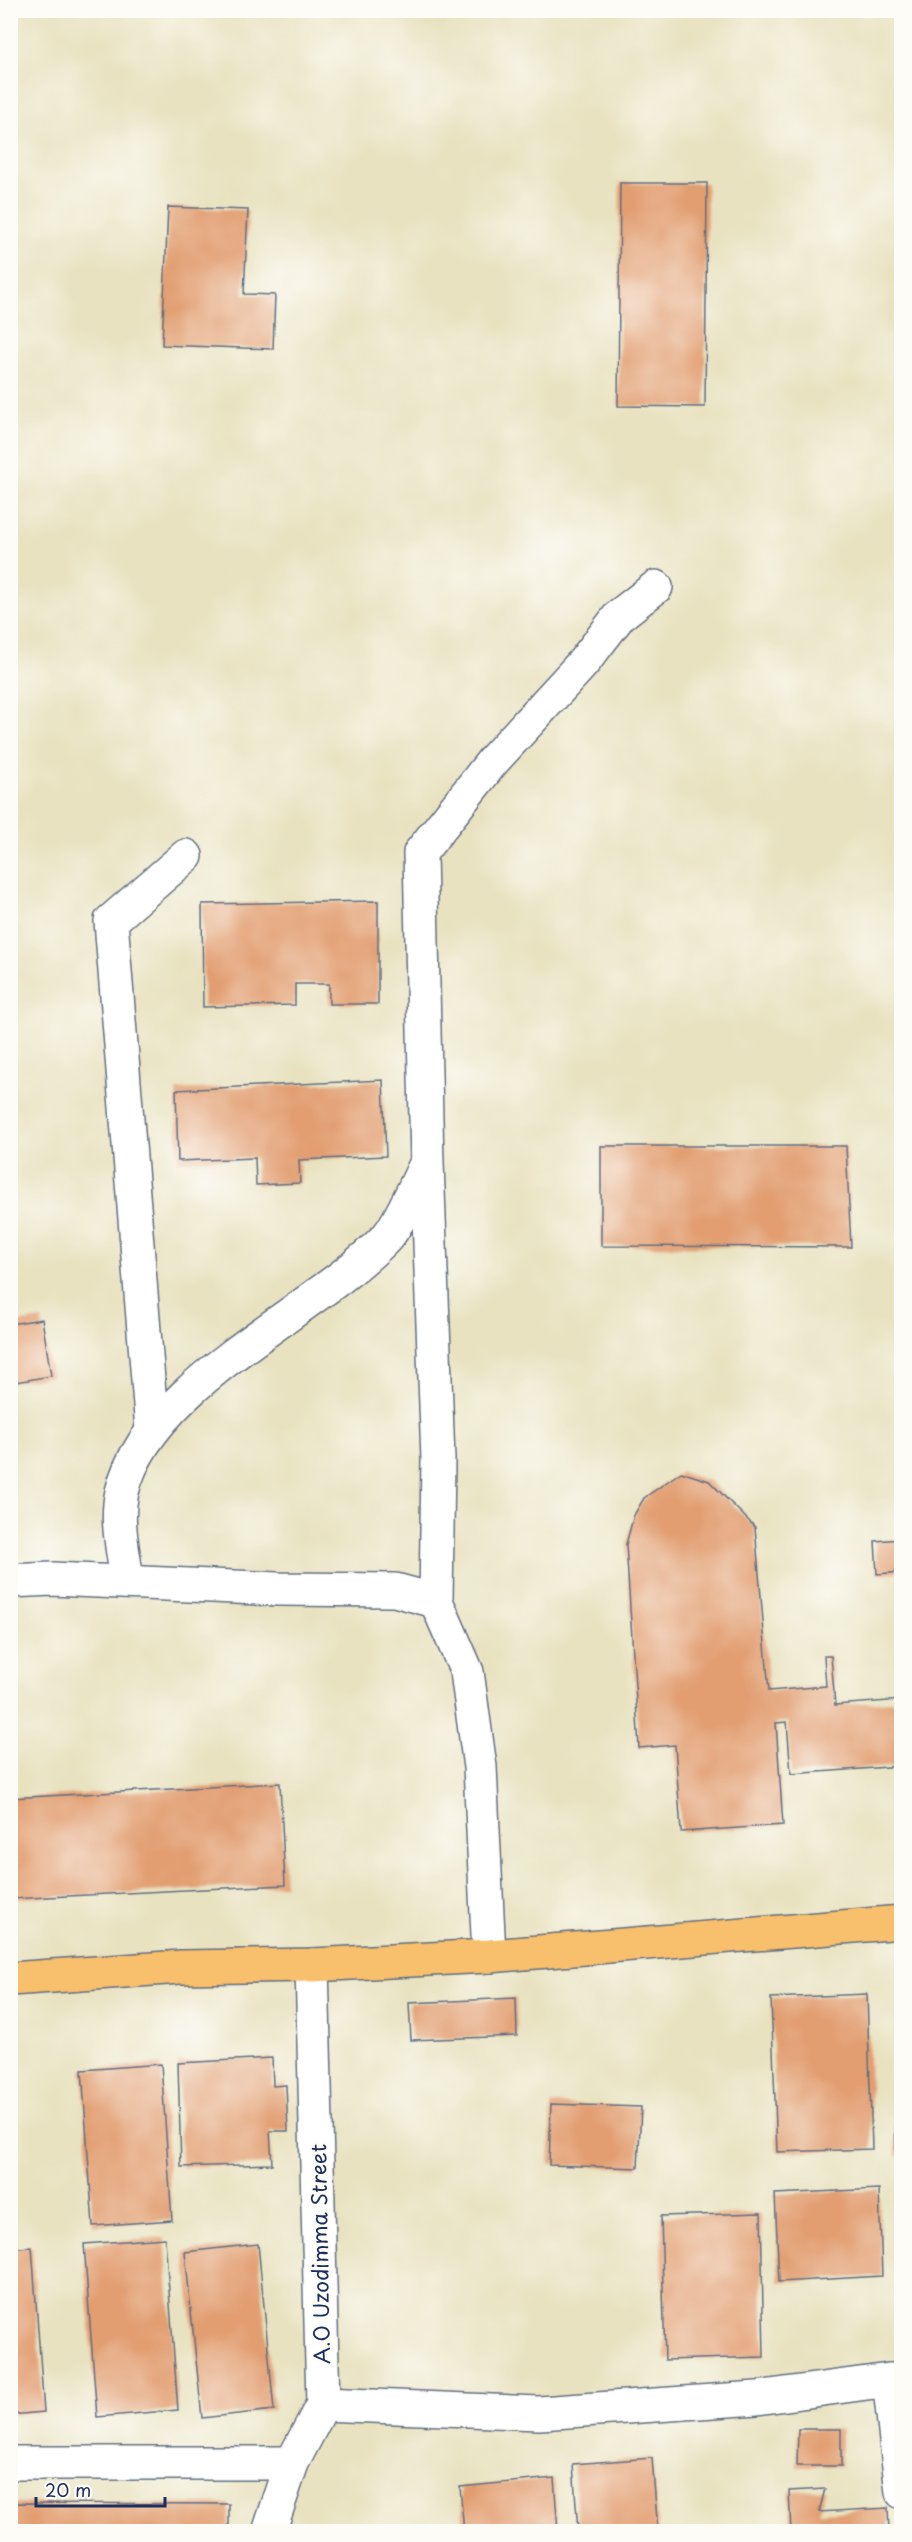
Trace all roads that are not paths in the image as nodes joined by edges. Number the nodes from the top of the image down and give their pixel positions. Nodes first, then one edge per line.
1 (656, 587) dead end
2 (186, 856) dead end
3 (427, 1163) junction
4 (152, 1430) junction
5 (10, 1581) edge
6 (127, 1582) junction
7 (436, 1601) junction
8 (902, 1922) edge
9 (489, 1956) junction
10 (312, 1965) junction
11 (10, 1979) edge
12 (895, 2380) edge
13 (323, 2404) junction
14 (10, 2463) edge
15 (292, 2463) junction
16 (902, 2492) edge
17 (269, 2532) edge

1 - 3 street
2 - 4 street
3 - 4 street
3 - 7 street
4 - 6 street
5 - 6 street
6 - 7 street
7 - 9 street
8 - 9 main road
9 - 10 main road
10 - 11 main road
10 - 13 street, A.O Uzodimma Street
12 - 13 street
12 - 16 street
13 - 15 street, A.O Uzodimma Street
14 - 15 street
15 - 17 street, A.O Uzodimma Street

